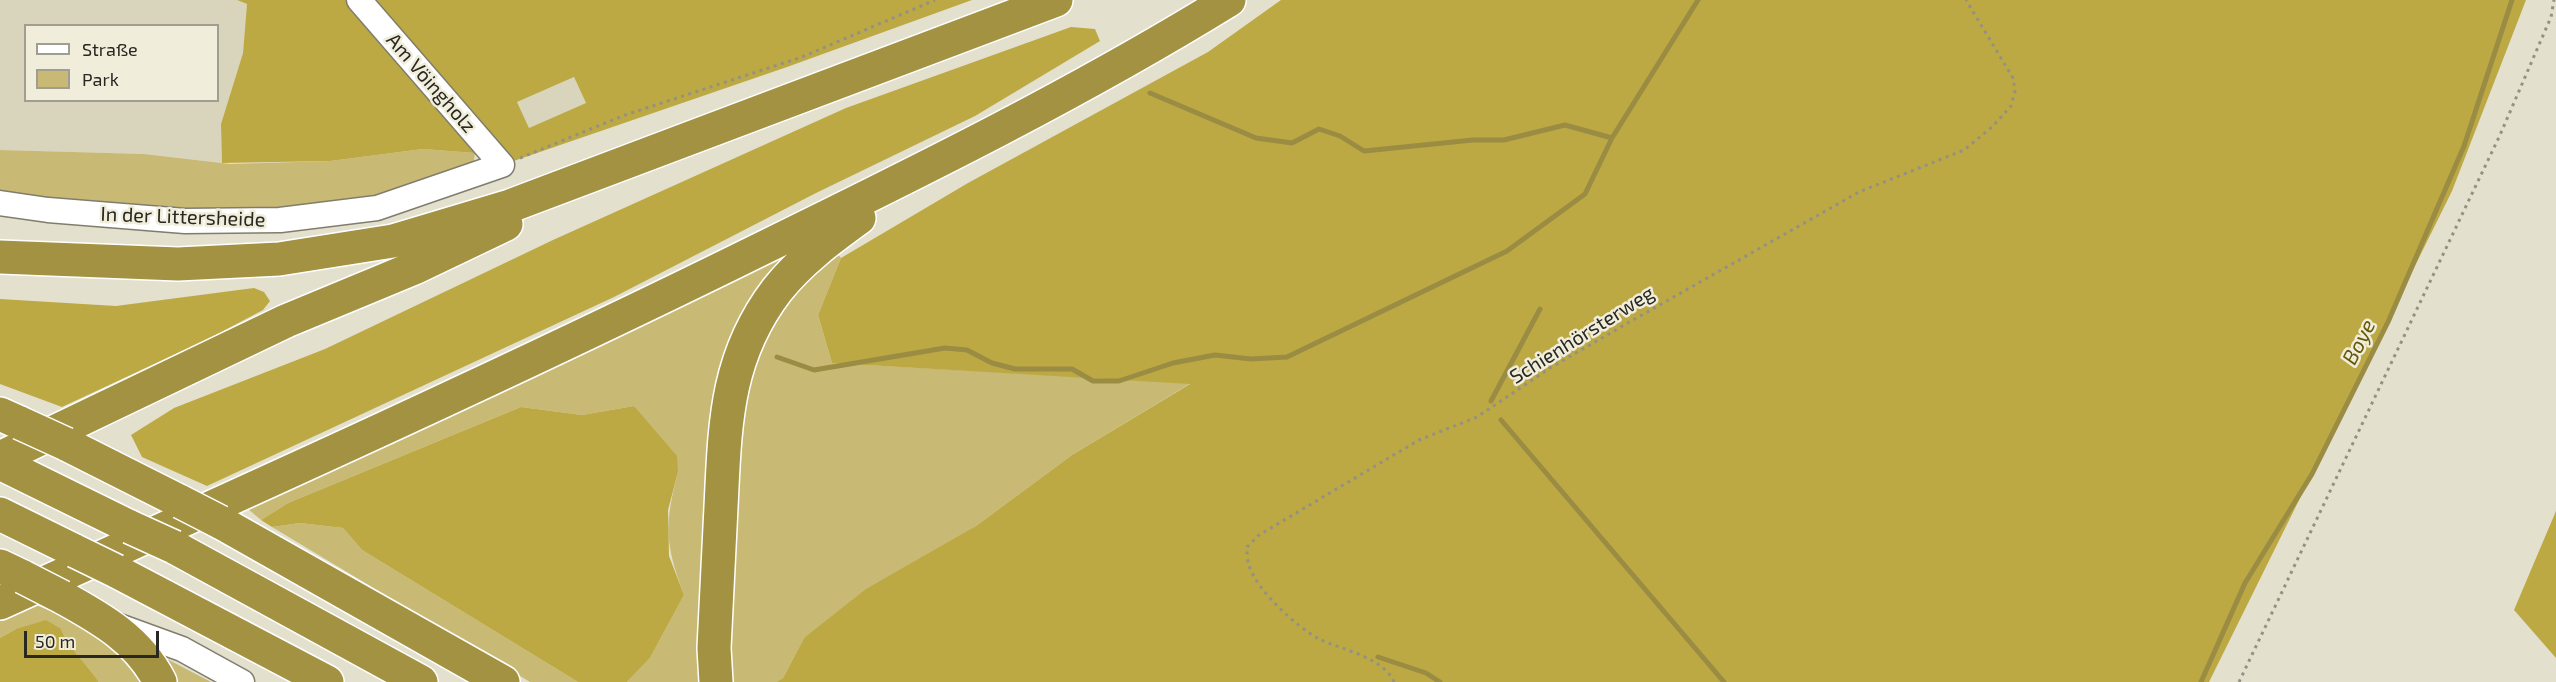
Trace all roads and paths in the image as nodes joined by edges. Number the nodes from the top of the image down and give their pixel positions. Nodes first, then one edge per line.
1 (359, 0) edge
2 (935, 0) edge
3 (1056, 0) edge
4 (1229, 0) edge
5 (1966, 0) edge
6 (2554, 0) edge
7 (670, 145) junction
8 (502, 165) junction
9 (926, 168) junction
10 (0, 203) edge
11 (0, 257) edge
12 (10, 419) edge
13 (5, 464) edge
14 (225, 511) junction
15 (0, 514) edge
16 (11, 572) edge
17 (0, 603) edge
18 (108, 622) junction
19 (160, 682) edge
20 (242, 682) edge
21 (327, 682) edge
22 (420, 682) edge
23 (502, 682) edge
24 (716, 682) edge
25 (1394, 682) edge
26 (2239, 682) edge

1 - 8 street, Am Vöingholz
2 - 8 path
3 - 7 highway
4 - 9 highway
5 - 25 path, Schienhörsterweg
6 - 26 path
7 - 11 highway
7 - 13 highway
8 - 10 street, In der Littersheide
9 - 14 highway
9 - 24 highway
12 - 14 highway, bridge
13 - 22 highway, bridge
14 - 17 highway
14 - 23 highway
15 - 21 highway, bridge
16 - 18 highway, bridge
18 - 19 highway
18 - 20 street

